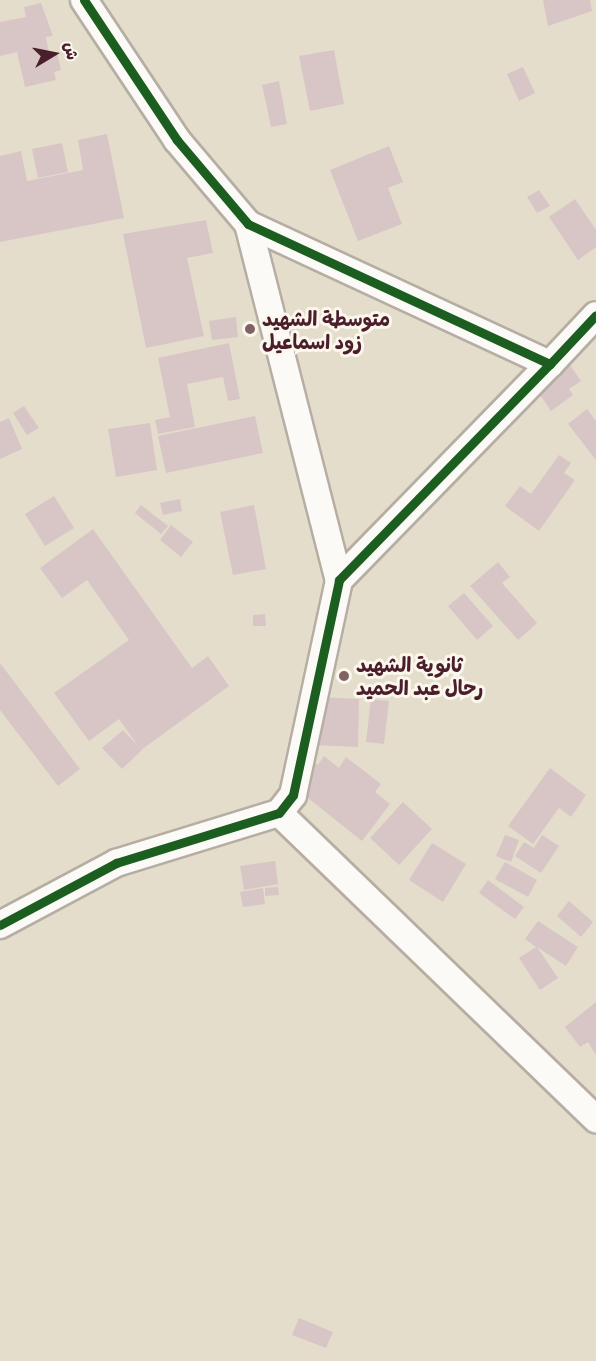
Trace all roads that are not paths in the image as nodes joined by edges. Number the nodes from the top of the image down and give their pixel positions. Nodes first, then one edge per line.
1 (84, 0) edge
2 (249, 224) junction
3 (596, 315) edge
4 (550, 364) junction
5 (339, 580) junction
6 (279, 813) junction
7 (0, 925) edge
8 (596, 1119) edge

1 - 2 street
2 - 4 street
2 - 5 street
3 - 4 street
4 - 5 street
5 - 6 street
6 - 7 street
6 - 8 street

